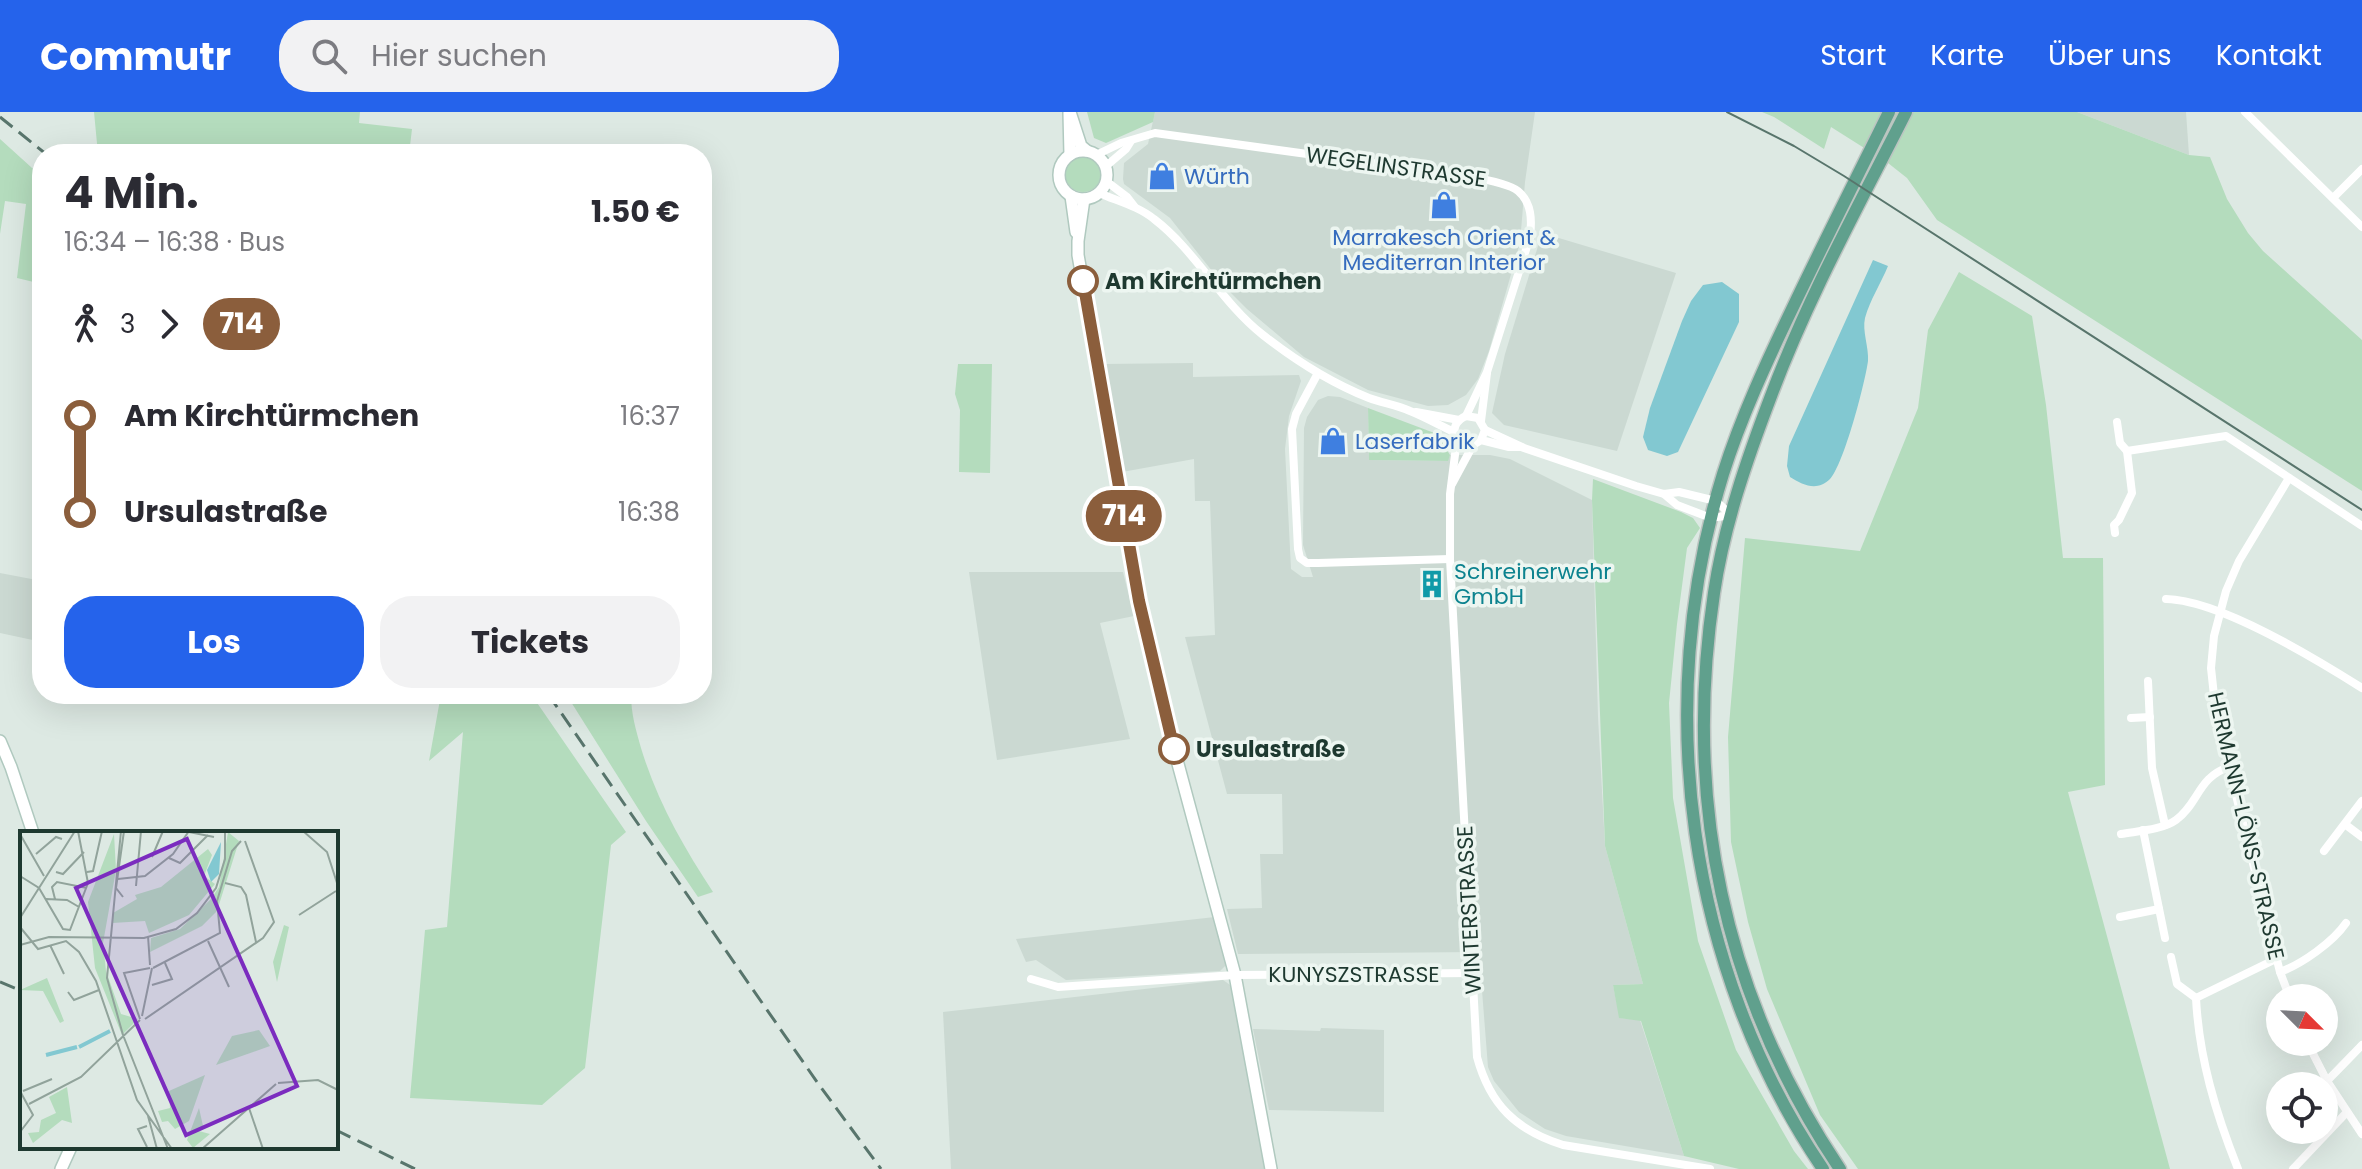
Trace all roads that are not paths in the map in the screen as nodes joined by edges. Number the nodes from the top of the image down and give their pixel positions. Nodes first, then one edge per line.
1 (1070, 112) edge
2 (1889, 112) edge
3 (1906, 112) edge
4 (2245, 112) edge
5 (1131, 141) junction
6 (1091, 153) junction
7 (1070, 155) junction
8 (1105, 167) junction
9 (2362, 169) edge
10 (1106, 181) junction
11 (1099, 193) junction
12 (1071, 196) junction
13 (2333, 198) junction
14 (1084, 199) junction
15 (1134, 207) junction
16 (2362, 227) edge
17 (1078, 241) junction
18 (1487, 372) junction
19 (1318, 373) junction
20 (1411, 411) junction
21 (1462, 418) junction
22 (2117, 422) dead end
23 (1483, 425) junction
24 (1456, 436) junction
25 (1477, 443) junction
26 (1524, 448) junction
27 (2127, 451) junction
28 (2289, 478) junction
29 (1452, 485) junction
30 (1664, 494) junction
31 (1716, 501) junction
32 (1731, 515) junction
33 (1711, 518) junction
34 (2362, 526) edge
35 (2115, 533) dead end
36 (1450, 559) junction
37 (2166, 599) dead end
38 (2219, 613) junction
39 (2148, 681) dead end
40 (2362, 688) edge
41 (2150, 717) junction
42 (2131, 718) dead end
43 (0, 741) edge
44 (2229, 767) junction
45 (2362, 801) edge
46 (2165, 825) junction
47 (2346, 825) junction
48 (2143, 830) junction
49 (32, 831) edge
50 (2121, 834) dead end
51 (2362, 837) edge
52 (2324, 851) dead end
53 (2159, 909) junction
54 (2120, 917) dead end
55 (2346, 923) dead end
56 (2165, 938) dead end
57 (2171, 957) dead end
58 (2278, 958) junction
59 (2280, 972) junction
60 (1473, 973) junction
61 (1235, 975) junction
62 (1031, 979) dead end
63 (2285, 984) edge
64 (2196, 998) junction
65 (2362, 1045) edge
66 (2336, 1072) edge
67 (2338, 1098) edge
68 (2347, 1112) junction
69 (2362, 1134) edge
70 (70, 1149) edge
71 (61, 1169) edge
72 (1271, 1169) edge
73 (1710, 1169) edge
74 (1823, 1169) edge
75 (1840, 1169) edge
76 (2238, 1169) edge
77 (2293, 1169) edge

1 - 6 street
1 - 7 street
2 - 31 main road
3 - 32 main road
4 - 13 street
5 - 6 street, WEGELINSTRASSE
5 - 8 street
5 - 18 street, WEGELINSTRASSE
6 - 7 street
6 - 8 street
7 - 12 street
8 - 10 street
9 - 13 street
10 - 11 street
10 - 15 street
11 - 14 street
11 - 15 street
12 - 14 street
12 - 17 street
13 - 16 street
14 - 17 street
15 - 19 street
17 - 61 street
18 - 21 street, WEGELINSTRASSE
18 - 23 street, WEGELINSTRASSE
19 - 20 street
19 - 36 street
20 - 21 street
20 - 24 street
21 - 23 street
21 - 24 street
22 - 27 street
23 - 25 street
23 - 26 street
24 - 25 street
24 - 29 street, WINTERSTRASSE
25 - 26 street
25 - 29 street, WINTERSTRASSE
26 - 30 street
27 - 28 street
27 - 35 street
28 - 34 street
28 - 38 street, HERMANN-LÖNS-STRASSE
29 - 36 street, WINTERSTRASSE
30 - 31 street
30 - 33 street
31 - 32 street
31 - 33 main road
32 - 33 street
32 - 75 main road
33 - 74 main road
36 - 60 street, WINTERSTRASSE
37 - 38 street
38 - 40 street
38 - 44 street, HERMANN-LÖNS-STRASSE
39 - 41 street
41 - 42 street
41 - 46 street
43 - 49 street
44 - 46 street
44 - 58 street, HERMANN-LÖNS-STRASSE
45 - 47 street
46 - 48 street
47 - 51 street
47 - 52 street
48 - 50 street
48 - 53 street
53 - 54 street
53 - 56 street
55 - 59 street
57 - 64 street
58 - 59 street, HERMANN-LÖNS-STRASSE
58 - 64 street
59 - 63 street, HERMANN-LÖNS-STRASSE
60 - 61 street, KUNYSZSTRASSE
60 - 73 street, WINTERSTRASSE
61 - 62 street, KUNYSZSTRASSE
61 - 72 street
64 - 76 street
65 - 66 street
67 - 68 street
68 - 69 street
68 - 77 street
70 - 71 street

